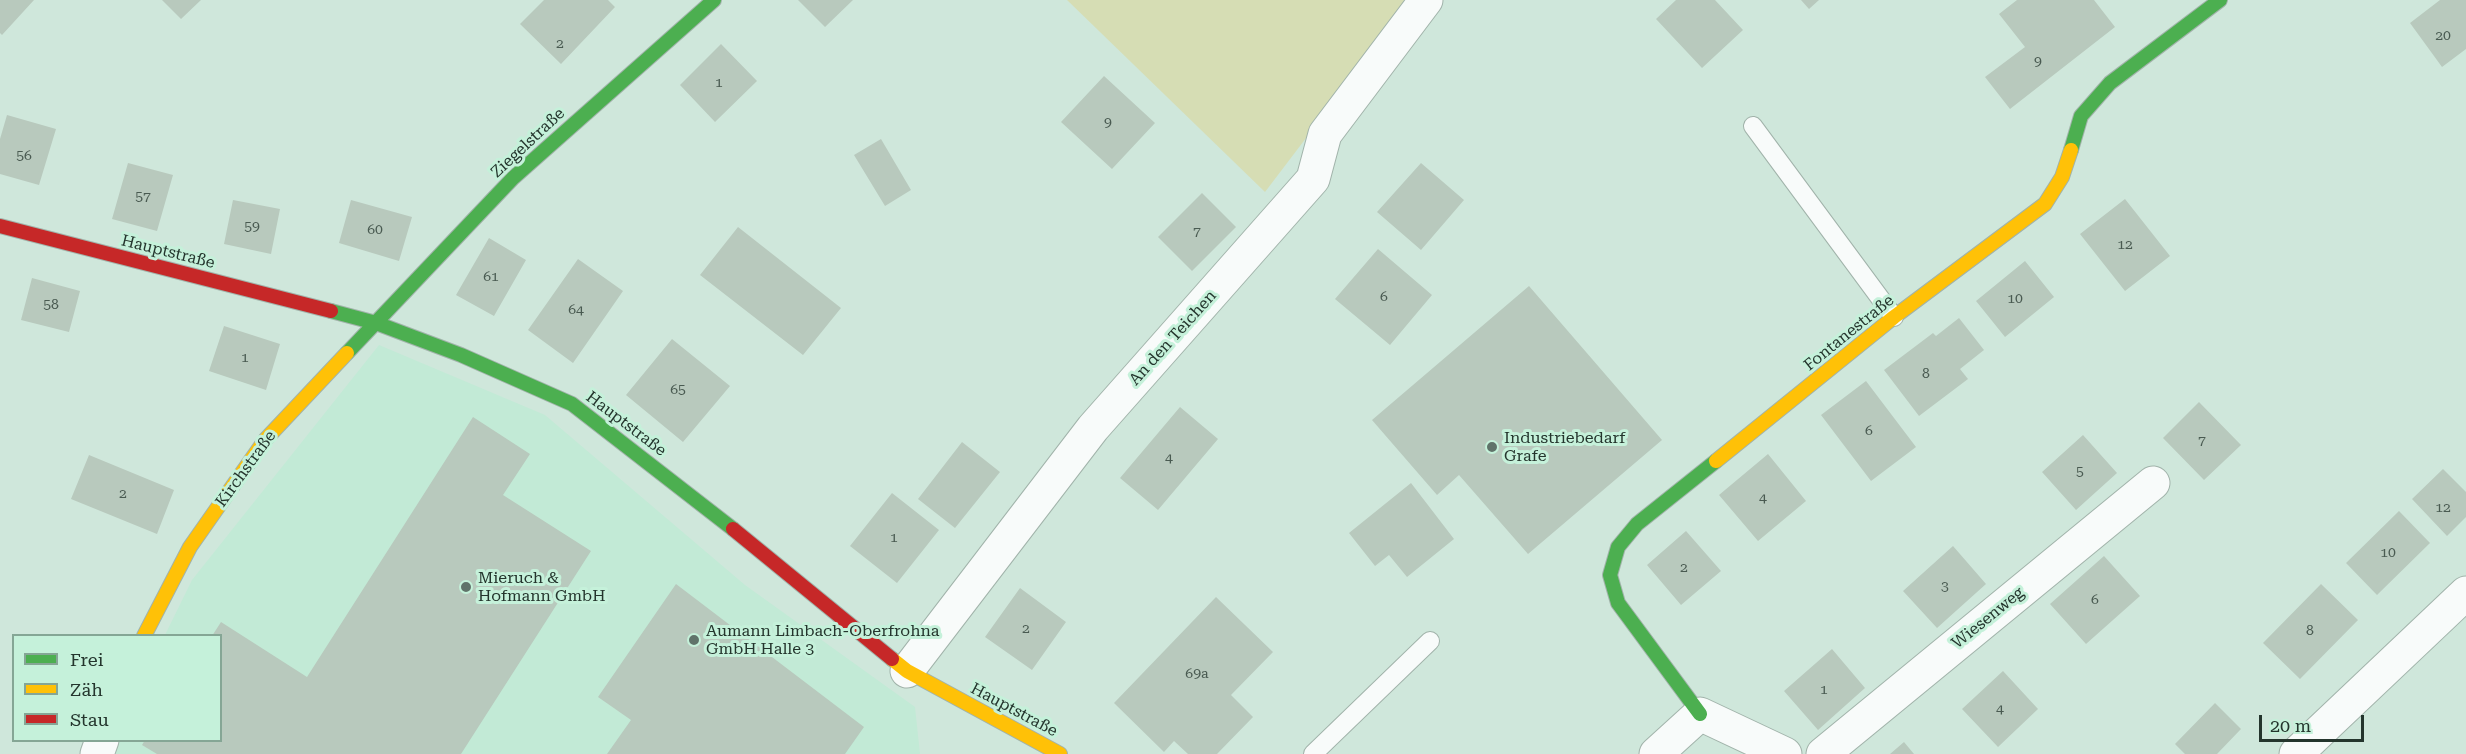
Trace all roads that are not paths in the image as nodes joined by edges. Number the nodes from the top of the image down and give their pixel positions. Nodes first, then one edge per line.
1 (714, 0) edge
2 (1426, 0) edge
3 (2220, 0) edge
4 (1753, 126) dead end
5 (0, 226) edge
6 (1894, 317) junction
7 (376, 322) junction
8 (2153, 483) dead end
9 (2466, 593) edge
10 (145, 634) edge
11 (1430, 641) dead end
12 (907, 671) junction
13 (1700, 714) junction
14 (1060, 754) edge
15 (1313, 754) edge
16 (1656, 754) edge
17 (1785, 754) edge
18 (1822, 754) edge
19 (2296, 754) edge

1 - 7 street, Ziegelstraße
2 - 12 street, An den Teichen
3 - 6 street, Fontanestraße
4 - 6 lane
5 - 7 street, Hauptstraße
6 - 13 street, Fontanestraße
7 - 10 street, Kirchstraße
7 - 12 street, Hauptstraße
8 - 18 street, Wiesenweg
9 - 19 street
11 - 15 lane
12 - 14 street, Hauptstraße
13 - 16 street
13 - 17 street

